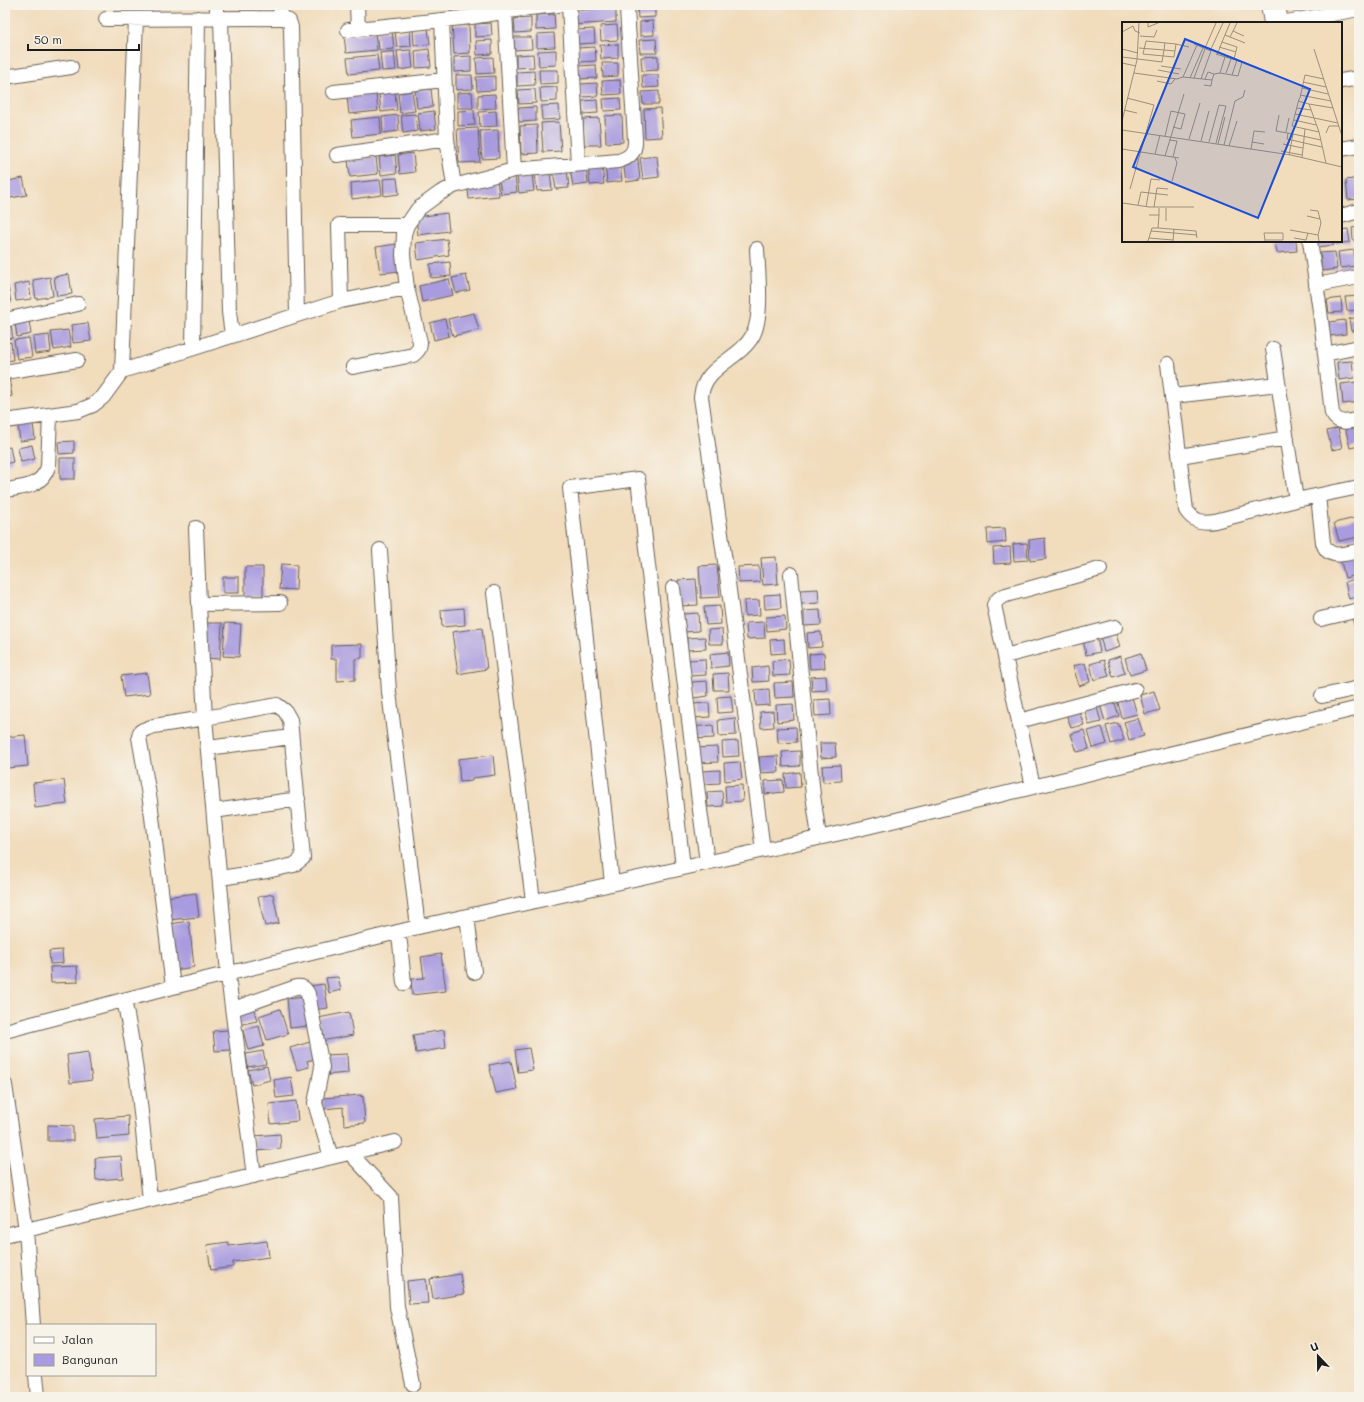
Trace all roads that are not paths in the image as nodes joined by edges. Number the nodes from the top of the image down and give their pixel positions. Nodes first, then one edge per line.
1 (357, 5) edge
2 (558, 5) edge
3 (569, 5) edge
4 (626, 5) edge
5 (1268, 5) edge
6 (1278, 5) edge
7 (529, 6) edge
8 (1359, 9) edge
9 (280, 11) edge
10 (505, 12) junction
11 (219, 14) edge
12 (198, 18) junction
13 (106, 19) dead end
14 (136, 19) junction
15 (442, 20) junction
16 (1271, 22) edge
17 (1281, 22) edge
18 (1287, 22) edge
19 (71, 67) dead end
20 (5, 77) edge
21 (1359, 78) edge
22 (444, 80) junction
23 (1342, 81) edge
24 (334, 92) dead end
25 (447, 139) junction
26 (1359, 146) edge
27 (1342, 149) edge
28 (336, 154) dead end
29 (578, 164) junction
30 (514, 170) junction
31 (454, 186) junction
32 (1359, 212) edge
33 (1342, 216) edge
34 (407, 225) junction
35 (1310, 242) edge
36 (757, 249) dead end
37 (1359, 277) edge
38 (1316, 285) junction
39 (407, 288) junction
40 (341, 301) junction
41 (78, 304) dead end
42 (297, 315) junction
43 (5, 320) edge
44 (232, 335) junction
45 (1359, 347) edge
46 (192, 348) junction
47 (1273, 349) dead end
48 (1325, 354) junction
49 (77, 360) dead end
50 (1168, 364) dead end
51 (353, 367) dead end
52 (122, 371) junction
53 (5, 372) edge
54 (1278, 384) junction
55 (1173, 396) junction
56 (50, 415) junction
57 (1359, 419) edge
58 (5, 421) edge
59 (1286, 438) junction
60 (1180, 456) junction
61 (1359, 487) edge
62 (5, 490) edge
63 (1318, 496) junction
64 (1296, 500) junction
65 (196, 528) dead end
66 (380, 550) dead end
67 (1359, 551) edge
68 (1100, 569) dead end
69 (791, 574) dead end
70 (673, 588) dead end
71 (494, 594) dead end
72 (280, 603) dead end
73 (199, 604) junction
74 (1359, 610) edge
75 (1321, 618) dead end
76 (1115, 627) dead end
77 (1005, 656) junction
78 (1359, 688) edge
79 (1135, 690) dead end
80 (1322, 696) dead end
81 (1359, 708) edge
82 (205, 718) junction
83 (1019, 721) junction
84 (291, 738) junction
85 (208, 748) junction
86 (1033, 787) junction
87 (298, 799) junction
88 (214, 811) junction
89 (819, 838) junction
90 (763, 850) junction
91 (707, 862) junction
92 (683, 868) junction
93 (220, 878) junction
94 (612, 884) junction
95 (533, 901) junction
96 (468, 921) junction
97 (418, 927) junction
98 (399, 938) junction
99 (474, 972) dead end
100 (403, 978) dead end
101 (229, 979) junction
102 (173, 987) junction
103 (125, 1003) junction
104 (232, 1005) junction
105 (5, 1031) edge
106 (5, 1085) edge
107 (395, 1142) dead end
108 (350, 1152) junction
109 (331, 1157) junction
110 (254, 1176) junction
111 (150, 1200) junction
112 (26, 1230) junction
113 (5, 1235) edge
114 (33, 1324) edge
115 (36, 1376) edge
116 (413, 1384) dead end
117 (38, 1397) edge

1 - 15 street
2 - 7 street
3 - 29 street
4 - 29 street
5 - 16 street
6 - 17 street
7 - 10 street
8 - 18 street
9 - 11 street
9 - 42 street
10 - 15 street
10 - 30 street
11 - 12 street
11 - 44 street
12 - 14 street
12 - 46 street
13 - 14 street
14 - 52 street
15 - 22 street
19 - 20 street
21 - 23 street
22 - 24 street
22 - 25 street
25 - 28 street
25 - 31 street
26 - 27 street
29 - 30 street
30 - 31 street
31 - 34 street
32 - 33 street
34 - 39 street
34 - 40 street
35 - 38 street
36 - 90 street
37 - 38 street
38 - 48 street
39 - 40 street
39 - 51 street
40 - 42 street
41 - 43 street
42 - 44 street
44 - 46 street
45 - 48 street
46 - 52 street
47 - 54 street
48 - 57 street
49 - 53 street
50 - 55 street
52 - 56 street
54 - 55 street
54 - 59 street
55 - 60 street
56 - 58 street
56 - 62 street
59 - 60 street
59 - 64 street
60 - 64 street
61 - 63 street
63 - 64 street
63 - 67 street
65 - 73 street
66 - 97 street
68 - 77 street
69 - 89 street
70 - 91 street
71 - 95 street
72 - 73 street
73 - 82 street
74 - 75 street
76 - 77 street
77 - 83 street
78 - 80 street
79 - 83 street
81 - 86 street
82 - 84 street
82 - 85 street
82 - 102 street
83 - 86 street
84 - 85 street
84 - 87 street
85 - 88 street
86 - 89 street
87 - 88 street
87 - 93 street
88 - 93 street
89 - 90 street
90 - 91 street
91 - 92 street
92 - 94 street
92 - 94 street
93 - 101 street
94 - 95 street
95 - 96 street
96 - 97 street
96 - 99 street
97 - 98 street
98 - 100 street
98 - 101 street
101 - 102 street
101 - 104 street
102 - 103 street
103 - 105 street
103 - 111 street
104 - 109 street
104 - 110 street
106 - 112 street
107 - 108 street
108 - 109 street
108 - 116 street
109 - 110 street
110 - 111 street
111 - 112 street
112 - 113 street
112 - 114 street
115 - 117 street

